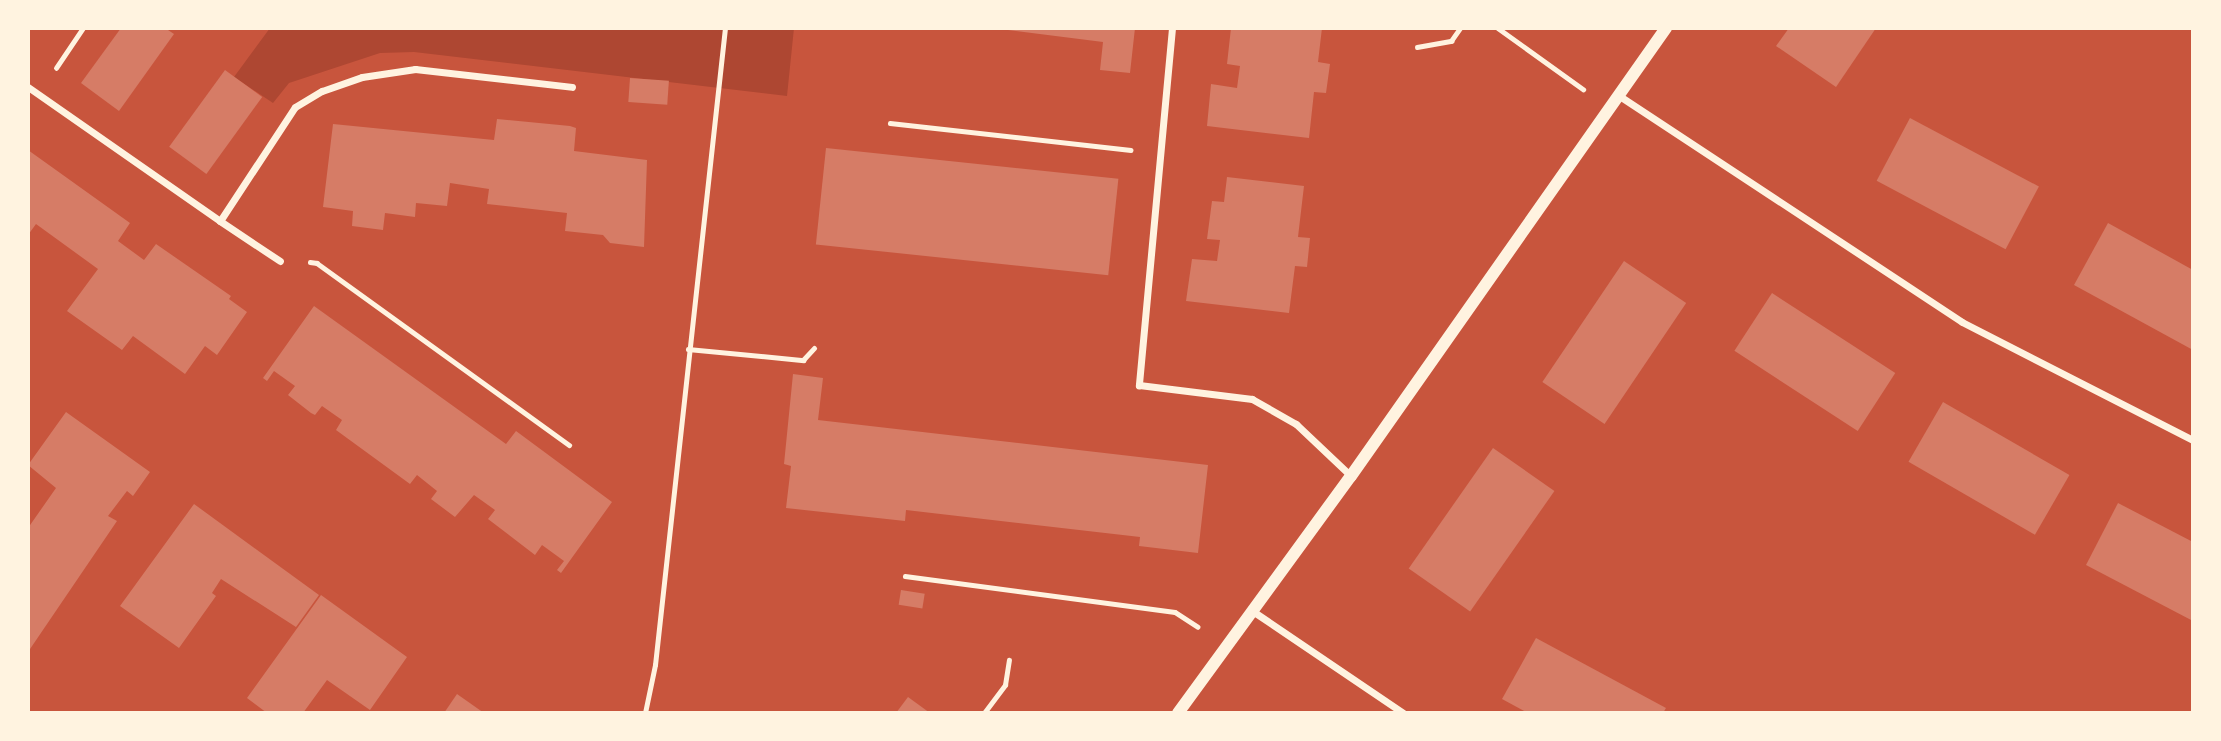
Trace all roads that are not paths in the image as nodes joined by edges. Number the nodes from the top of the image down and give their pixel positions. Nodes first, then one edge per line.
1 (1172, 28) edge
2 (1666, 28) edge
3 (28, 87) edge
4 (572, 87) dead end
5 (1618, 95) junction
6 (220, 221) junction
7 (280, 261) road end
8 (2193, 440) edge
9 (1351, 476) junction
10 (1254, 612) junction
11 (1178, 713) edge
12 (1403, 713) edge

1 - 9 street
2 - 5 street
3 - 6 street
4 - 6 street
5 - 8 street
5 - 9 street
6 - 7 street
9 - 10 street
10 - 11 street
10 - 12 street

